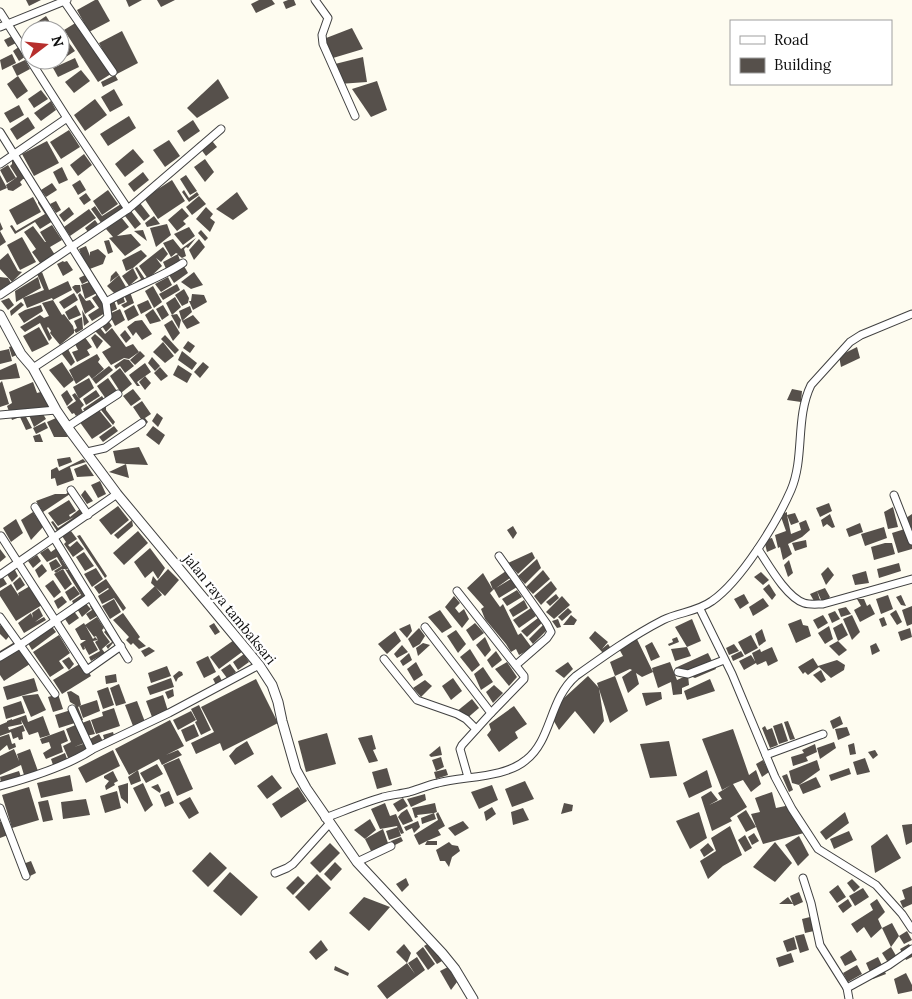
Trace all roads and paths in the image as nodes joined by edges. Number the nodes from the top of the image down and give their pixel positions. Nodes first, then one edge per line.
1 (314, 0) edge
2 (66, 1) edge
3 (0, 12) edge
4 (8, 24) junction
5 (0, 27) edge
6 (20, 44) edge
7 (36, 70) edge
8 (113, 72) dead end
9 (355, 116) dead end
10 (67, 118) junction
11 (221, 130) dead end
12 (0, 132) edge
13 (14, 155) junction
14 (0, 164) edge
15 (128, 209) junction
16 (73, 247) junction
17 (183, 262) dead end
18 (0, 295) edge
19 (106, 302) junction
20 (912, 314) edge
21 (0, 315) edge
22 (33, 368) junction
23 (118, 394) dead end
24 (56, 410) junction
25 (0, 415) edge
26 (142, 423) dead end
27 (67, 427) junction
28 (87, 452) junction
29 (71, 490) dead end
30 (117, 494) junction
31 (894, 495) dead end
32 (35, 508) dead end
33 (88, 514) junction
34 (0, 536) edge
35 (54, 538) junction
36 (912, 541) edge
37 (758, 549) junction
38 (499, 556) dead end
39 (18, 563) junction
40 (0, 575) edge
41 (912, 579) edge
42 (457, 591) dead end
43 (90, 597) junction
44 (700, 609) junction
45 (0, 617) edge
46 (54, 620) junction
47 (424, 627) dead end
48 (20, 645) junction
49 (121, 646) junction
50 (0, 657) edge
51 (128, 659) dead end
52 (384, 659) dead end
53 (724, 660) junction
54 (259, 665) junction
55 (516, 665) junction
56 (678, 672) dead end
57 (55, 694) dead end
58 (72, 709) dead end
59 (490, 713) junction
60 (476, 729) junction
61 (823, 734) dead end
62 (91, 750) junction
63 (766, 755) junction
64 (468, 777) junction
65 (0, 786) edge
66 (0, 808) edge
67 (327, 821) junction
68 (391, 846) dead end
69 (357, 862) junction
70 (275, 872) dead end
71 (26, 876) dead end
72 (803, 878) dead end
73 (912, 929) edge
74 (912, 949) edge
75 (848, 988) junction
76 (473, 999) edge
77 (849, 999) edge

1 - 9 street
2 - 4 street
2 - 8 street
3 - 4 street
4 - 5 street
4 - 6 street
7 - 10 street
10 - 13 street
10 - 15 street
11 - 15 street
12 - 13 street
13 - 14 street
13 - 16 street
15 - 16 street
16 - 18 street
16 - 19 street
17 - 19 street
19 - 22 street
20 - 37 street
21 - 22 street, jalan raya tambaksari
22 - 24 street, jalan raya tambaksari
23 - 27 street
24 - 25 street
24 - 27 street, jalan raya tambaksari
26 - 28 street
27 - 28 street, jalan raya tambaksari
28 - 30 street, jalan raya tambaksari
29 - 33 street
30 - 33 street
30 - 54 street, jalan raya tambaksari
31 - 36 street
32 - 35 street
33 - 35 street
34 - 39 street
35 - 39 street
35 - 43 street
37 - 41 street
37 - 44 street
38 - 55 street
39 - 40 street
39 - 46 street
42 - 55 street
43 - 46 street
43 - 49 street
44 - 53 street
44 - 64 street
45 - 48 street
46 - 48 street
46 - 49 street
47 - 59 street
48 - 50 street
48 - 57 street
49 - 51 street
52 - 60 street
53 - 56 street
53 - 63 street
54 - 62 street
54 - 67 street, jalan raya tambaksari
55 - 59 street
58 - 62 street
59 - 60 street
60 - 64 street
61 - 63 street
62 - 65 street
63 - 73 street
64 - 67 street
66 - 71 street
67 - 69 street, jalan raya tambaksari
67 - 70 street
68 - 69 street
69 - 76 street, jalan raya tambaksari
72 - 75 street
74 - 75 street
75 - 77 street

